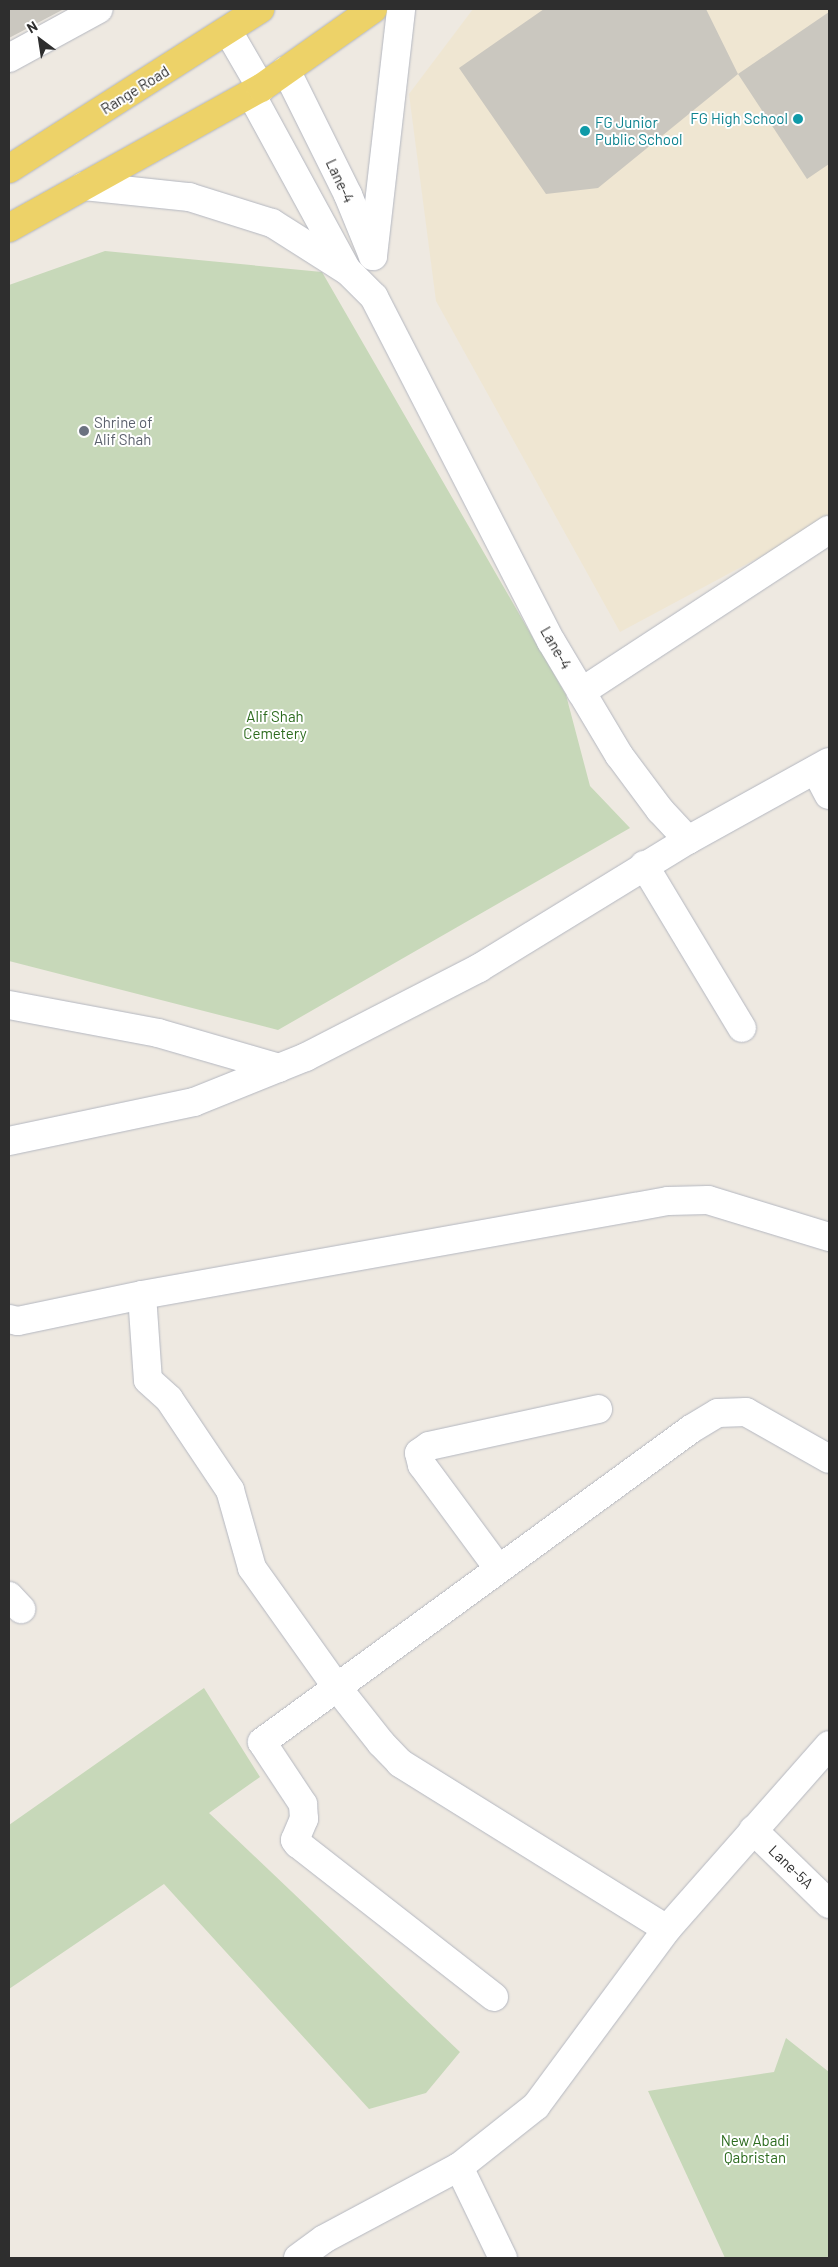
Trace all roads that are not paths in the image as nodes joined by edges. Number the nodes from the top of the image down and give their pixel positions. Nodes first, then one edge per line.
1 (99, 9) edge
2 (260, 9) edge
3 (372, 9) edge
4 (401, 9) edge
5 (228, 30) junction
6 (9, 58) edge
7 (286, 70) junction
8 (256, 91) junction
9 (9, 169) edge
10 (84, 186) junction
11 (9, 228) edge
12 (373, 256) junction
13 (347, 270) junction
14 (374, 297) junction
15 (829, 530) edge
16 (581, 692) junction
17 (823, 766) edge
18 (829, 795) edge
19 (688, 840) junction
20 (644, 865) junction
21 (9, 1005) edge
22 (742, 1028) dead end
23 (279, 1068) junction
24 (9, 1141) edge
25 (829, 1237) edge
26 (142, 1295) junction
27 (9, 1319) edge
28 (598, 1408) dead end
29 (829, 1459) edge
30 (498, 1568) junction
31 (336, 1686) junction
32 (829, 1745) edge
33 (753, 1830) junction
34 (829, 1904) edge
35 (667, 1929) junction
36 (494, 1997) dead end
37 (459, 2167) junction
38 (298, 2258) edge
39 (503, 2258) edge

1 - 6 street
2 - 5 main road, Range Road
3 - 7 main road
4 - 12 street
5 - 8 street, Lane-4
5 - 9 main road, Range Road
7 - 8 main road
7 - 12 street, Lane-4
8 - 10 main road
8 - 13 street, Lane-4
10 - 11 main road
10 - 13 street
12 - 14 street, Lane-4
13 - 14 street, Lane-4
14 - 16 street, Lane-4
15 - 16 street
16 - 19 street, Lane-4
17 - 18 street
17 - 19 street
19 - 20 street
20 - 22 street
20 - 23 street
21 - 23 street
23 - 24 street
25 - 26 street
26 - 27 street
26 - 31 street
28 - 30 street
29 - 30 street
30 - 31 street
31 - 35 street
31 - 36 street
32 - 33 street
33 - 34 street, Lane-5A
33 - 35 street
35 - 37 street
37 - 38 street
37 - 39 street

